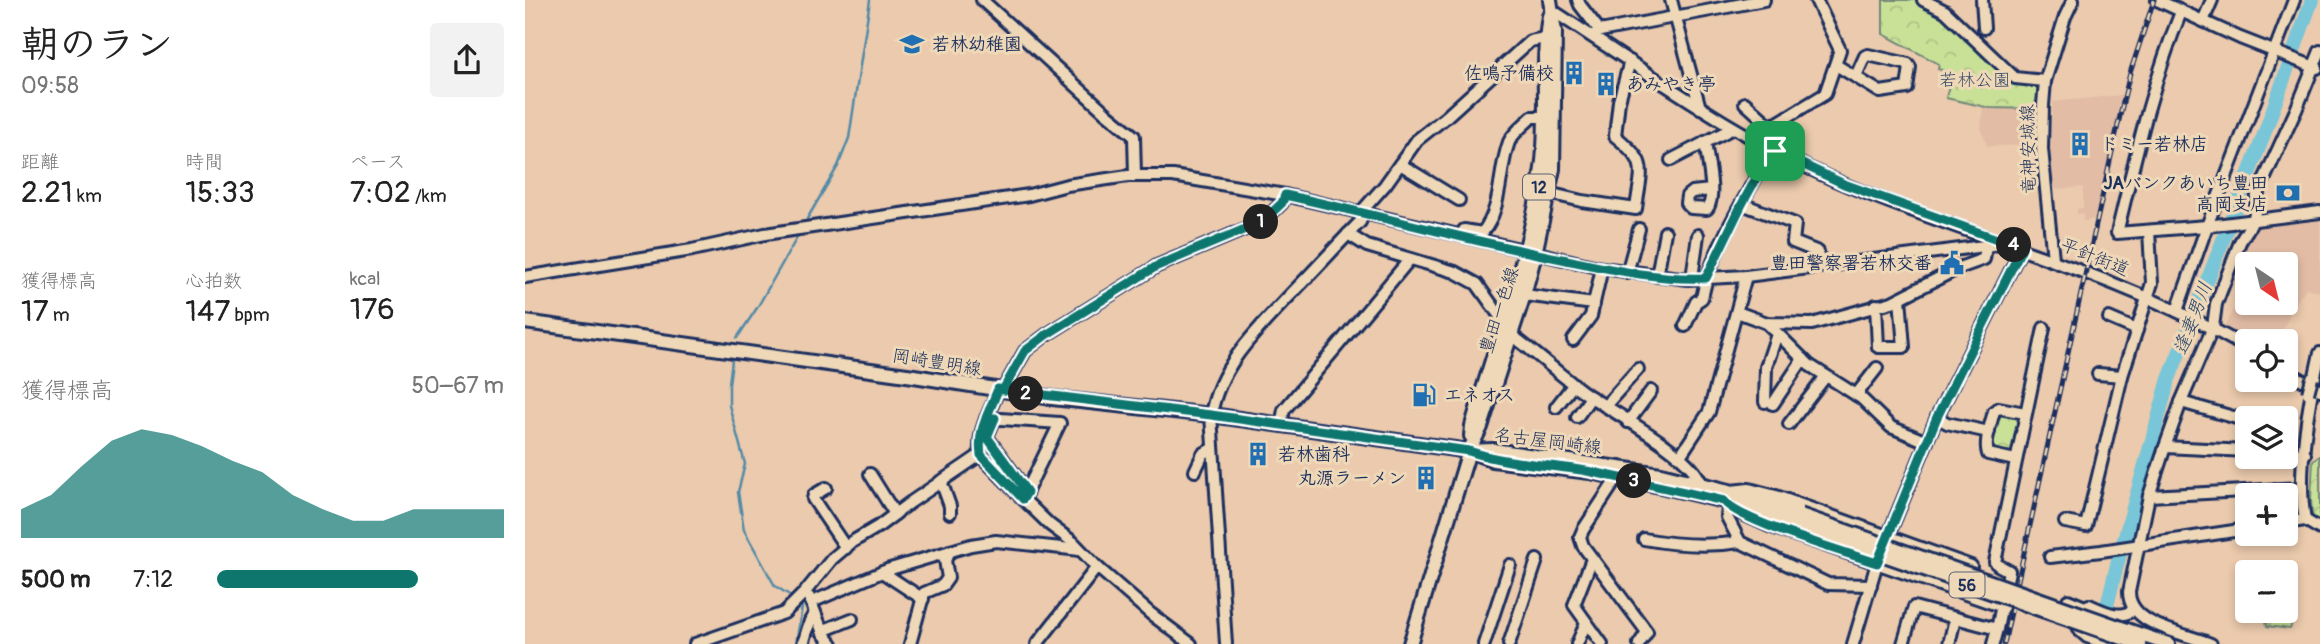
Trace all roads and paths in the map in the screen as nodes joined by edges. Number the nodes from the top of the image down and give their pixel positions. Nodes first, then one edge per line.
1 (982, 0) edge
2 (1537, 0) edge
3 (1578, 0) edge
4 (1671, 0) edge
5 (1764, 0) edge
6 (1816, 0) edge
7 (1923, 0) edge
8 (1982, 0) edge
9 (2073, 0) edge
10 (2157, 0) edge
11 (2212, 0) edge
12 (2294, 0) edge
13 (1550, 5) edge
14 (1944, 6) edge
15 (2181, 12) junction
16 (1676, 16) junction
17 (2203, 21) junction
18 (1984, 27) dead end
19 (1596, 33) junction
20 (1545, 38) junction
21 (2320, 51) edge
22 (2275, 52) junction
23 (1630, 61) junction
24 (1836, 65) junction
25 (2315, 66) edge
26 (1856, 76) junction
27 (2045, 81) junction
28 (1745, 103) dead end
29 (1700, 108) junction
30 (1545, 117) junction
31 (1774, 125) junction
32 (1733, 128) junction
33 (1705, 142) junction
34 (1773, 150) junction
35 (1671, 160) dead end
36 (1400, 164) junction
37 (1135, 175) junction
38 (1711, 190) dead end
39 (1548, 193) junction
40 (1285, 195) junction
41 (1459, 200) dead end
42 (1742, 204) junction
43 (1363, 212) junction
44 (2320, 212) edge
45 (1382, 217) junction
46 (2252, 220) junction
47 (2209, 225) junction
48 (1963, 228) junction
49 (1639, 229) dead end
50 (2148, 231) junction
51 (1665, 232) dead end
52 (1348, 234) junction
53 (1698, 236) dead end
54 (2008, 243) junction
55 (1986, 246) junction
56 (2022, 248) junction
57 (1960, 250) junction
58 (1530, 253) junction
59 (1410, 259) junction
60 (2053, 259) junction
61 (1819, 266) junction
62 (1602, 268) junction
63 (1627, 273) junction
64 (1657, 276) junction
65 (1746, 276) junction
66 (525, 277) edge
67 (1692, 278) junction
68 (1706, 278) junction
69 (1524, 295) junction
70 (2147, 296) junction
71 (1900, 298) junction
72 (1594, 304) junction
73 (1876, 305) junction
74 (2178, 311) junction
75 (1737, 312) junction
76 (2109, 318) dead end
77 (525, 322) edge
78 (1767, 323) junction
79 (2210, 326) junction
80 (1685, 327) dead end
81 (1507, 328) junction
82 (2044, 328) dead end
83 (2137, 330) junction
84 (1777, 334) junction
85 (1573, 340) dead end
86 (2235, 341) edge
87 (2320, 353) edge
88 (1803, 359) junction
89 (1877, 368) dead end
90 (1638, 369) dead end
91 (2098, 374) dead end
92 (1826, 376) junction
93 (2122, 376) junction
94 (2298, 378) edge
95 (1574, 384) junction
96 (2313, 387) edge
97 (1000, 390) junction
98 (1651, 391) dead end
99 (1857, 395) junction
100 (1591, 397) junction
101 (2181, 402) junction
102 (1605, 406) junction
103 (1556, 407) dead end
104 (2025, 413) junction
105 (1211, 415) junction
106 (1577, 417) dead end
107 (1937, 417) junction
108 (990, 418) junction
109 (2235, 418) edge
110 (1628, 422) junction
111 (1789, 424) dead end
112 (1281, 425) junction
113 (1989, 432) junction
114 (1927, 442) junction
115 (2165, 447) junction
116 (1213, 448) junction
117 (2235, 450) edge
118 (1469, 451) junction
119 (2298, 454) edge
120 (2305, 454) junction
121 (981, 455) junction
122 (1680, 456) junction
123 (2015, 460) junction
124 (1195, 471) dead end
125 (870, 474) dead end
126 (1617, 478) junction
127 (941, 481) junction
128 (1701, 483) junction
129 (826, 488) dead end
130 (2302, 488) junction
131 (1025, 496) junction
132 (2149, 496) junction
133 (1727, 500) junction
134 (950, 513) dead end
135 (895, 514) junction
136 (2305, 520) junction
137 (2298, 521) edge
138 (2065, 522) dead end
139 (2320, 528) edge
140 (2235, 531) edge
141 (1888, 536) junction
142 (1644, 539) dead end
143 (1740, 542) junction
144 (2138, 546) junction
145 (846, 548) junction
146 (1080, 550) junction
147 (950, 551) junction
148 (2049, 557) dead end
149 (1592, 559) junction
150 (1537, 560) dead end
151 (1877, 563) junction
152 (1971, 566) dead end
153 (1097, 568) junction
154 (881, 572) junction
155 (1531, 579) junction
156 (1871, 585) junction
157 (805, 592) junction
158 (923, 599) junction
159 (2068, 600) dead end
160 (2087, 606) junction
161 (2003, 607) junction
162 (814, 608) junction
163 (2134, 609) junction
164 (1955, 618) junction
165 (852, 619) dead end
166 (1586, 623) junction
167 (1997, 629) junction
168 (822, 631) junction
169 (2084, 639) edge
170 (2142, 640) edge
171 (695, 644) edge
172 (803, 644) edge
173 (832, 644) edge
174 (910, 644) edge
175 (1037, 644) edge
176 (1191, 644) edge
177 (1226, 644) edge
178 (1410, 644) edge
179 (1484, 644) edge
180 (1509, 644) edge
181 (1577, 644) edge
182 (1602, 644) edge
183 (1639, 644) edge
184 (1853, 644) edge
185 (1903, 644) edge
186 (1949, 644) edge
187 (1993, 644) edge
188 (2108, 644) edge
189 (2168, 644) edge
190 (2211, 644) edge

1 - 37 street
2 - 13 main road
3 - 19 street
4 - 16 street
5 - 16 street
6 - 24 street
7 - 14 street
8 - 18 street
9 - 27 street, 竜神安城線
10 - 15 street
11 - 17 street
12 - 22 street
13 - 19 street, 平針街道
13 - 20 main road, 豊田一色線 / 12
13 - 39 main road, 豊田一色線 / 12
14 - 27 street
15 - 17 street
15 - 50 street
16 - 19 street
16 - 29 street
17 - 22 street
19 - 23 street, 平針街道
20 - 30 main road, 豊田一色線 / 12
20 - 36 street
21 - 25 street
22 - 25 street
22 - 47 street
23 - 29 street, 平針街道
23 - 39 street
24 - 26 street
24 - 31 street
25 - 46 street
26 - 26 street
27 - 60 street, 竜神安城線
28 - 31 street
29 - 32 street, 平針街道
30 - 45 street
30 - 58 main road, 豊田一色線 / 12
31 - 34 street
32 - 33 street
32 - 34 street, 平針街道
33 - 35 street
33 - 38 street
34 - 42 street
34 - 48 street, 平針街道
36 - 41 street
36 - 43 street
37 - 40 street
37 - 66 street
39 - 58 main road, 豊田一色線 / 12
40 - 43 street
40 - 97 street
42 - 61 street
42 - 68 street
43 - 45 street
43 - 52 street
44 - 46 street
45 - 58 street
46 - 47 street
46 - 79 street
47 - 50 street
47 - 74 street
48 - 54 street, 平針街道
48 - 57 street
49 - 63 street
50 - 70 street
51 - 64 street
52 - 59 street
52 - 105 street
53 - 67 street
54 - 55 street
54 - 56 street, 平針街道
55 - 57 street
55 - 71 street
56 - 60 street, 平針街道
56 - 107 street
57 - 61 street
58 - 62 street
58 - 69 main road, 豊田一色線 / 12
58 - 81 main road, 豊田一色線 / 12
59 - 81 street
59 - 112 street
60 - 70 street, 平針街道
61 - 65 street
62 - 63 street
62 - 72 street
63 - 64 street
64 - 67 street
65 - 68 street
65 - 75 street
67 - 68 street
68 - 80 street
69 - 72 street
69 - 81 main road, 豊田一色線 / 12
70 - 74 street, 平針街道
70 - 83 street
71 - 73 street
71 - 73 street
72 - 85 street
73 - 78 street
74 - 79 street, 平針街道
75 - 78 street
75 - 122 street
76 - 83 street
77 - 97 main road, 岡崎豊明線
78 - 84 street
79 - 86 street, 平針街道
79 - 101 street
81 - 95 street
81 - 118 main road, 豊田一色線 / 12
82 - 104 street
83 - 93 street
84 - 88 street
84 - 88 street
87 - 96 street
88 - 92 street
89 - 99 street
90 - 102 street
91 - 93 street
92 - 99 street
92 - 111 street
93 - 138 street
94 - 96 street
95 - 100 street
95 - 103 street
96 - 120 street
97 - 105 main road, 岡崎豊明線
97 - 108 street
98 - 110 street
99 - 114 street
100 - 102 street
100 - 106 street
101 - 109 street
101 - 115 street
102 - 110 street
104 - 113 street
104 - 123 street
105 - 112 main road, 岡崎豊明線
105 - 116 street
107 - 113 street
107 - 114 street
108 - 121 street
108 - 131 street
108 - 131 street
110 - 122 street
112 - 118 main road, 岡崎豊明線
113 - 123 street
114 - 141 street
115 - 117 street
115 - 132 street
116 - 124 street
116 - 177 street
118 - 126 main road, 名古屋岡崎線 / 56
118 - 128 main road, 名古屋岡崎線 / 56
118 - 178 main road, 豊田一色線 / 12
119 - 120 street
120 - 130 street
121 - 127 street
121 - 131 street
122 - 128 street
123 - 161 street
125 - 135 street
126 - 133 main road, 名古屋岡崎線 / 56
126 - 149 street
127 - 134 street
127 - 135 street
128 - 133 main road, 名古屋岡崎線 / 56
129 - 145 street
130 - 132 street
130 - 136 street
131 - 146 street
132 - 144 street
133 - 141 street
133 - 143 street
133 - 151 street
133 - 170 main road, 名古屋岡崎線 / 56, bridge
135 - 145 street
136 - 137 street
136 - 139 street
140 - 144 street
141 - 151 street
141 - 152 street
142 - 143 street
143 - 156 street
144 - 148 street
144 - 163 street
145 - 157 street
146 - 147 street
146 - 153 street
147 - 154 street
147 - 158 street
149 - 166 street
149 - 183 street
150 - 155 street
151 - 156 street
151 - 161 street
153 - 175 street
153 - 176 street
154 - 158 street
154 - 162 street
155 - 179 street
155 - 180 street
156 - 184 street
157 - 162 street
157 - 171 street
158 - 174 street
159 - 160 street
160 - 163 street
160 - 169 street
161 - 167 street
162 - 168 street
162 - 172 street
163 - 190 street
164 - 167 street
164 - 185 street
164 - 186 street
165 - 168 street
166 - 181 street
166 - 182 street
167 - 187 street
168 - 173 street
169 - 188 street
170 - 189 main road, 名古屋岡崎線 / 56

